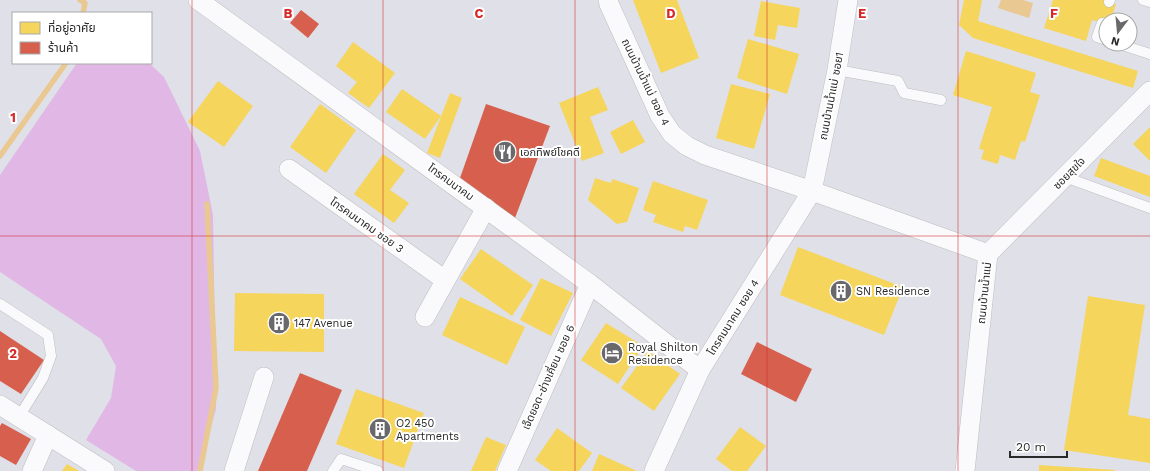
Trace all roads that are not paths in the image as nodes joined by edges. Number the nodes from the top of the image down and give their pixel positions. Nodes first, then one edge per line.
1 (198, 0) edge
2 (608, 0) edge
3 (848, 0) edge
4 (1143, 0) edge
5 (1150, 2) edge
6 (1138, 50) edge
7 (1150, 54) edge
8 (837, 70) junction
9 (1150, 91) edge
10 (941, 100) dead end
11 (289, 169) dead end
12 (1065, 176) junction
13 (812, 191) junction
14 (486, 208) junction
15 (1150, 208) edge
16 (988, 254) junction
17 (446, 280) junction
18 (590, 284) junction
19 (0, 304) edge
20 (425, 317) dead end
21 (700, 370) junction
22 (264, 377) dead end
23 (0, 405) edge
24 (19, 417) junction
25 (48, 435) junction
26 (32, 471) edge
27 (105, 471) edge
28 (234, 471) edge
29 (333, 471) edge
30 (378, 471) edge
31 (507, 471) edge
32 (654, 471) edge
33 (965, 471) edge

1 - 14 street, โทรคมนาคม
2 - 13 street, ถนนบ้านน้ำแม่ ซอย 4
3 - 8 street, ถนนบ้านน้ำแม่ ซอย1
4 - 5 lane
6 - 7 lane
8 - 10 lane
8 - 13 street, ถนนบ้านน้ำแม่ ซอย1
9 - 12 street, ซอยสุขใจ
11 - 17 street, โทรคมนาคม ซอย 3
12 - 15 lane
12 - 16 street, ซอยสุขใจ
13 - 16 street, ถนนบ้านน้ำแม่
13 - 21 street, โทรคมนาคม ซอย 4
14 - 17 street
14 - 18 street, โทรคมนาคม
16 - 33 street, ถนนบ้านน้ำแม่
17 - 20 street
18 - 21 street, โทรคมนาคม
18 - 31 street, เจ็ดยอด-ช่างเคี่ยน ซอย 6
19 - 24 lane
21 - 32 street, โทรคมนาคม ซอย 4
22 - 28 street
23 - 24 street
24 - 25 street
25 - 26 street
25 - 27 street
29 - 30 lane

